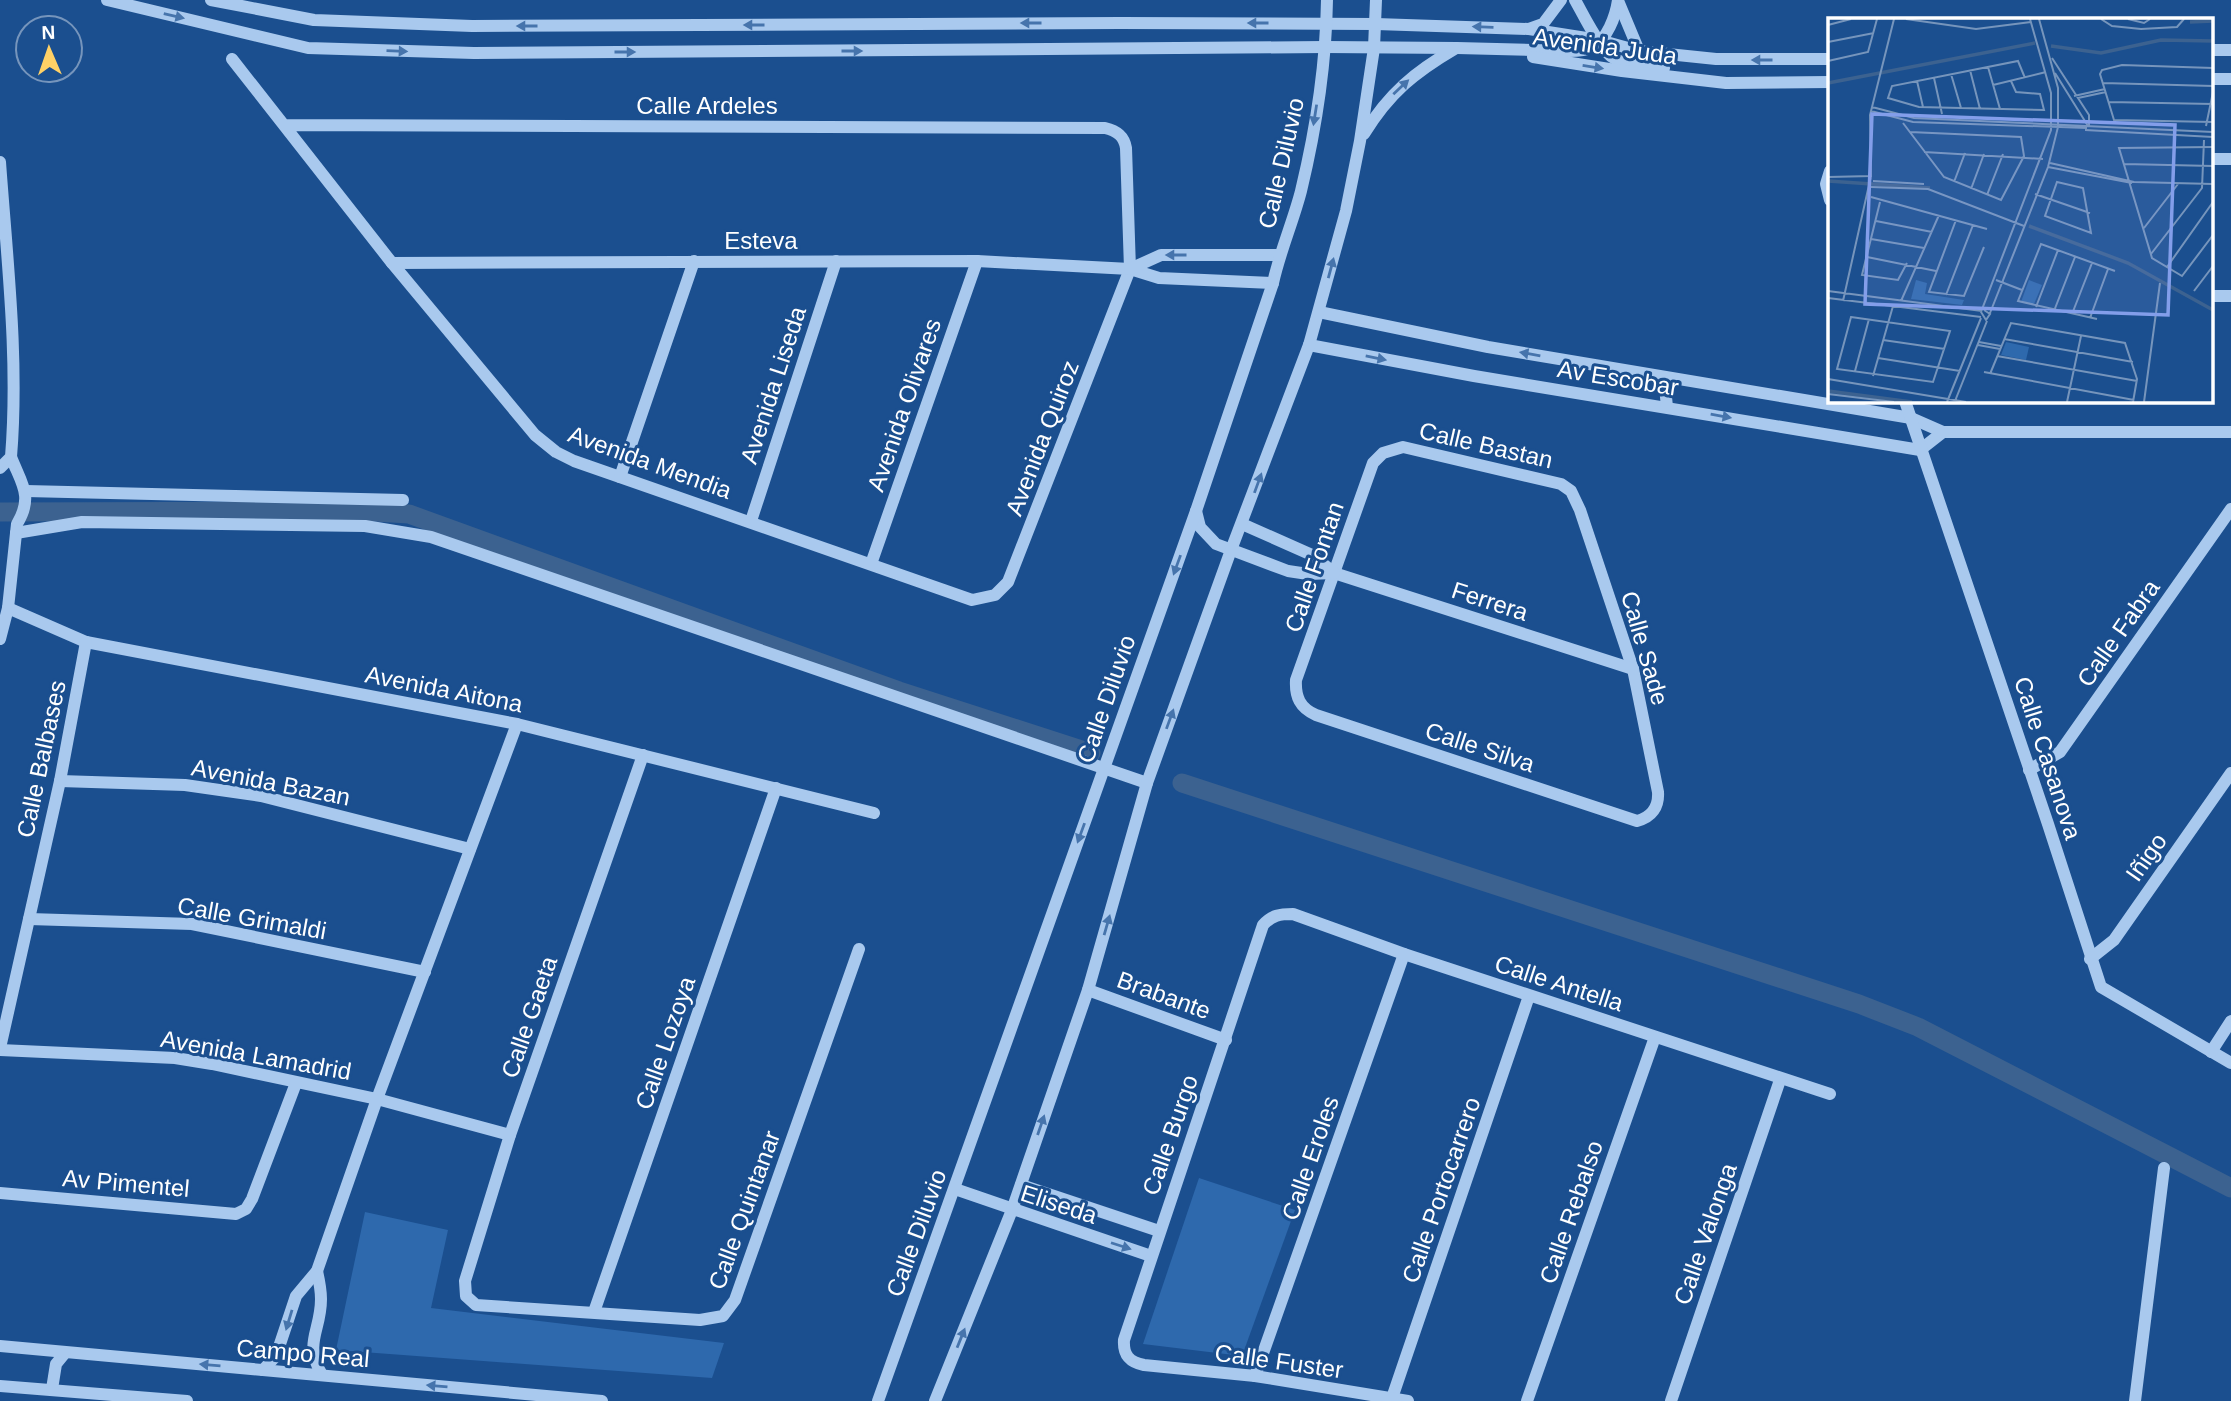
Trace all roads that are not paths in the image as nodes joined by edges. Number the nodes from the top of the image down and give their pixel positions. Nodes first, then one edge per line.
1 (107, 0) edge
2 (211, 0) edge
3 (1326, 0) edge
4 (1376, 0) edge
5 (1561, 0) edge
6 (1575, 0) edge
7 (1618, 0) edge
8 (1326, 24) junction
9 (1376, 24) junction
10 (1529, 29) junction
11 (1599, 40) junction
12 (1325, 47) junction
13 (1374, 48) junction
14 (1457, 48) junction
15 (1478, 48) junction
16 (1639, 51) junction
17 (232, 59) dead end
18 (1828, 59) edge
19 (1828, 82) edge
20 (1726, 83) junction
21 (285, 125) junction
22 (1360, 141) junction
23 (0, 162) edge
24 (1828, 173) edge
25 (1828, 192) edge
26 (1280, 254) junction
27 (694, 261) junction
28 (836, 261) junction
29 (977, 261) junction
30 (392, 262) junction
31 (1130, 269) junction
32 (1273, 283) junction
33 (1319, 312) junction
34 (1309, 345) junction
35 (1664, 377) junction
36 (1905, 402) edge
37 (1667, 407) junction
38 (1911, 418) junction
39 (1943, 432) junction
40 (2231, 432) edge
41 (1920, 450) junction
42 (1383, 453) joint
43 (11, 457) junction
44 (0, 468) edge
45 (620, 477) junction
46 (25, 496) junction
47 (1575, 497) joint
48 (402, 500) dead end
49 (2231, 509) edge
50 (1196, 511) junction
51 (751, 521) junction
52 (1242, 524) junction
53 (16, 528) junction
54 (1231, 550) junction
55 (871, 564) junction
56 (1334, 573) junction
57 (972, 600) joint
58 (8, 608) junction
59 (0, 639) edge
60 (86, 642) junction
61 (1633, 669) junction
62 (1298, 700) joint
63 (517, 724) junction
64 (643, 755) junction
65 (1104, 769) junction
66 (2029, 770) junction
67 (2231, 773) edge
68 (60, 781) junction
69 (1147, 783) junction
70 (776, 788) junction
71 (874, 813) dead end
72 (1651, 813) joint
73 (470, 849) junction
74 (1276, 915) joint
75 (29, 919) junction
76 (859, 949) dead end
77 (1404, 954) junction
78 (2090, 959) junction
79 (425, 972) junction
80 (1088, 990) junction
81 (1529, 996) junction
82 (2231, 1021) edge
83 (1654, 1037) junction
84 (1226, 1040) junction
85 (0, 1049) edge
86 (2211, 1052) junction
87 (2231, 1063) edge
88 (1780, 1080) junction
89 (296, 1083) junction
90 (1829, 1094) dead end
91 (377, 1099) junction
92 (510, 1135) junction
93 (2165, 1168) dead end
94 (1021, 1185) junction
95 (955, 1189) junction
96 (0, 1193) edge
97 (1012, 1210) junction
98 (1159, 1231) junction
99 (1151, 1256) junction
100 (317, 1271) junction
101 (466, 1296) joint
102 (594, 1312) junction
103 (0, 1346) edge
104 (65, 1353) junction
105 (1144, 1365) joint
106 (263, 1370) junction
107 (322, 1375) junction
108 (1255, 1376) junction
109 (0, 1386) edge
110 (52, 1389) junction
111 (511, 1397) edge
112 (1392, 1398) junction
113 (178, 1401) edge
114 (187, 1401) edge
115 (602, 1401) edge
116 (878, 1401) edge
117 (935, 1401) edge
118 (1408, 1401) edge
119 (1527, 1401) edge
120 (1671, 1401) edge
121 (2135, 1401) edge

1 -> 12 street, Avenida Juda
8 -> 2 street, Avenida Juda
3 - 8 street, Calle Diluvio
4 - 9 street
5 - 10 street
6 - 11 street, Avenida Juda
7 - 11 street, Avenida Juda
7 - 16 street
8 - 9 street, Avenida Juda
8 - 12 street, Calle Diluvio
10 -> 9 street, Avenida Juda
9 - 13 street
10 - 11 street, Avenida Juda
11 - 15 street, Avenida Juda
11 - 16 street, Avenida Juda
11 - 20 street, Avenida Juda
12 - 13 street, Avenida Juda
12 -> 26 street, Calle Diluvio
13 - 14 street, Avenida Juda
13 - 22 street
14 - 15 street, Avenida Juda
22 -> 14 street
15 -> 20 street, Avenida Juda
18 -> 16 street, Avenida Juda
17 - 21 street, Avenida Mendia
19 - 20 street, Avenida Juda
21 - 30 street, Avenida Mendia
21 - 31 street, Calle Ardeles
33 -> 22 street
23 - 43 street
24 - 25 street
26 -> 31 street, Esteva
26 - 32 street, Calle Diluvio
27 - 28 street, Esteva
27 - 30 street, Esteva
27 - 45 street
28 - 29 street, Esteva
28 - 51 street, Avenida Liseda
29 - 31 street, Esteva
29 - 55 street, Avenida Olivares
30 - 45 street, Avenida Mendia
31 - 32 street, Esteva
31 - 57 street, Avenida Quiroz
32 - 50 street, Calle Diluvio
33 - 34 street
35 -> 33 street
34 -> 37 street, Av Escobar
52 -> 34 street
35 - 37 street
35 - 38 street
36 - 38 street, Calle Casanova
37 -> 41 street, Av Escobar
38 - 39 street
38 - 41 street, Calle Casanova
39 - 40 street
39 - 41 street
41 - 66 street, Calle Casanova
42 - 47 street, Calle Bastan
42 - 56 street, Calle Fontan
43 - 44 street
43 - 46 street
45 - 51 street, Avenida Mendia
46 - 48 street
46 - 53 street
47 - 61 street, Calle Sade
49 - 66 street, Calle Fabra
50 - 54 street, Ferrera
50 -> 65 street, Calle Diluvio
51 - 55 street, Avenida Mendia
52 - 54 street
52 - 56 street, Ferrera
53 - 58 street
53 - 65 street
54 - 56 street, Ferrera
69 -> 54 street
55 - 57 street, Avenida Mendia
56 - 61 street, Ferrera
56 - 62 street, Calle Fontan
58 - 59 street
58 - 60 street, Avenida Aitona
60 - 63 street, Avenida Aitona
60 - 68 street, Calle Balbases
61 - 72 street, Calle Sade
62 - 72 street, Calle Silva
63 - 64 street, Avenida Aitona
63 - 73 street
64 - 70 street, Avenida Aitona
64 - 92 street, Calle Gaeta
65 - 69 street
65 -> 95 street, Calle Diluvio
66 - 78 street, Calle Casanova
67 - 78 street, Iñigo
68 - 73 street, Avenida Bazan
68 - 75 street, Calle Balbases
80 -> 69 street
70 - 71 street, Avenida Aitona
70 - 102 street, Calle Lozoya
73 - 79 street
74 - 77 street, Calle Antella
74 - 84 street, Calle Burgo
75 - 79 street, Calle Grimaldi
75 - 85 street, Calle Balbases
76 - 102 street, Calle Quintanar
77 - 81 street, Calle Antella
77 - 108 street, Calle Eroles
78 - 86 street, Calle Casanova
79 - 91 street
80 - 84 street, Brabante
94 -> 80 street
81 - 83 street, Calle Antella
81 - 112 street, Calle Portocarrero
82 - 86 street
83 - 88 street, Calle Antella
83 - 119 street, Calle Rebalso
84 - 98 street, Calle Burgo
85 - 89 street, Avenida Lamadrid
86 - 87 street, Calle Casanova
88 - 90 street, Calle Antella
88 - 120 street, Calle Valonga
89 - 91 street, Avenida Lamadrid
89 - 96 street, Av Pimentel
91 - 92 street, Avenida Lamadrid
91 - 100 street
92 - 101 street, Calle Gaeta
93 - 121 street
94 - 97 street
94 - 98 street, Eliseda
95 - 97 street, Eliseda
95 - 116 street, Calle Diluvio
97 -> 99 street, Eliseda
117 -> 97 street
98 - 99 street, Calle Burgo
99 - 105 street, Calle Burgo
100 -> 106 street
100 - 107 street
101 - 102 street, Calle Quintanar
103 - 104 street, Campo Real
106 -> 104 street, Campo Real
104 - 110 street
105 - 108 street, Calle Fuster
106 - 107 street, Campo Real
111 -> 107 street, Campo Real
108 - 112 street, Calle Fuster
109 - 110 street
110 - 113 street
111 - 115 street, Campo Real
112 - 118 street, Calle Fuster
113 - 114 street

